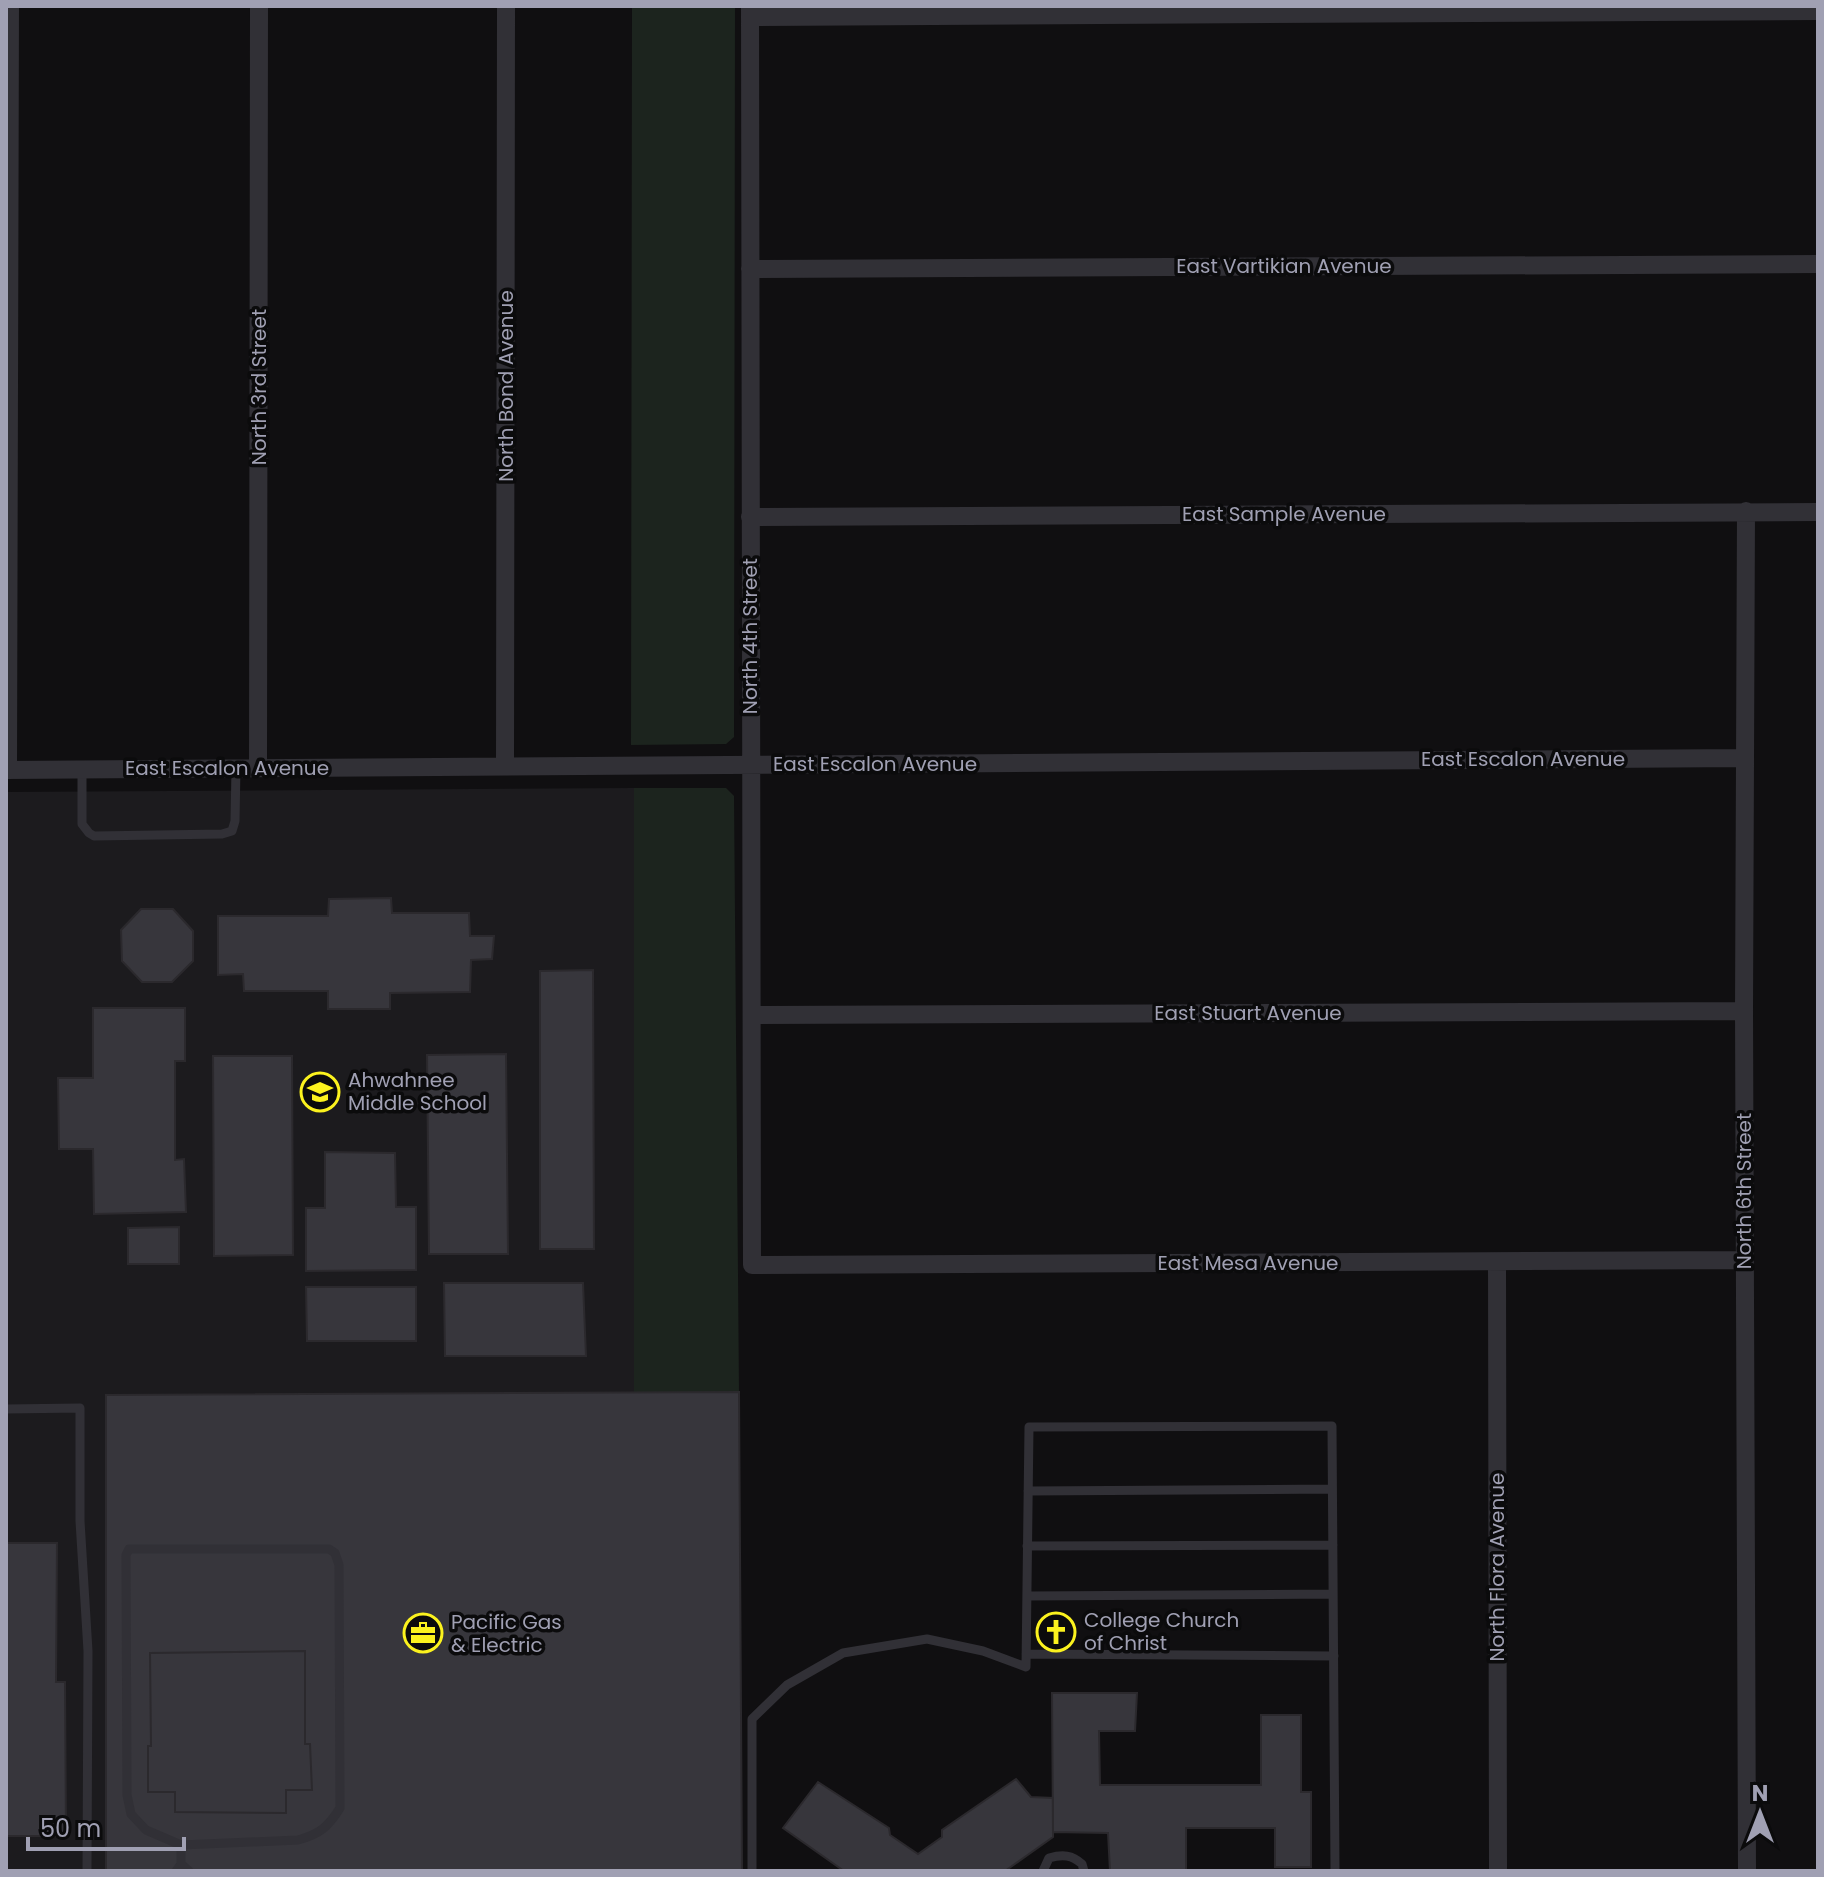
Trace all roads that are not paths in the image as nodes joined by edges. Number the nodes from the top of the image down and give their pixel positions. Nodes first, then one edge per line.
1 (10, 6) edge
2 (259, 6) edge
3 (506, 6) edge
4 (750, 11) edge
5 (1818, 11) edge
6 (1818, 264) edge
7 (8, 269) edge
8 (750, 269) junction
9 (1746, 511) junction
10 (1818, 512) edge
11 (8, 517) edge
12 (750, 517) junction
13 (1744, 758) junction
14 (750, 764) junction
15 (505, 766) junction
16 (236, 768) junction
17 (258, 768) junction
18 (82, 769) junction
19 (7, 770) edge
20 (1744, 1011) junction
21 (752, 1015) junction
22 (1744, 1260) junction
23 (1497, 1262) junction
24 (752, 1265) joint
25 (6, 1409) edge
26 (1332, 1489) junction
27 (1028, 1491) junction
28 (1333, 1545) junction
29 (1027, 1546) junction
30 (1333, 1594) junction
31 (1027, 1596) junction
32 (1026, 1654) junction
33 (1334, 1656) junction
34 (181, 1845) junction
35 (182, 1869) edge
36 (87, 1871) edge
37 (752, 1871) edge
38 (1043, 1871) edge
39 (1084, 1871) edge
40 (1335, 1871) edge
41 (1498, 1871) edge
42 (1747, 1871) edge

1 - 7 street
2 - 17 street, North 3rd Street
3 - 15 street, North Bond Avenue
4 - 5 street
4 - 8 street, North 4th Street
6 - 8 street, East Vartikian Avenue
7 - 11 street
8 - 12 street, North 4th Street
9 - 10 street, East Sample Avenue
9 - 12 street, East Sample Avenue
9 - 13 street, North 6th Street
11 - 19 street
12 - 14 street, North 4th Street
13 - 14 street, East Escalon Avenue
13 - 20 street, North 6th Street
14 - 15 street, East Escalon Avenue
14 - 21 street, North 4th Street
15 - 17 street, East Escalon Avenue
16 - 17 street, East Escalon Avenue
16 - 18 street, East Escalon Avenue
16 - 18 lane
18 - 19 street, East Escalon Avenue
20 - 21 street, East Stuart Avenue
20 - 22 street, North 6th Street
21 - 24 street, North 4th Street
22 - 23 street, East Mesa Avenue
22 - 42 street, North 6th Street
23 - 24 street, East Mesa Avenue
23 - 41 street, North Flora Avenue
25 - 36 lane
26 - 27 lane
26 - 27 lane
26 - 28 lane
27 - 29 lane
28 - 29 lane
28 - 30 lane
29 - 31 lane
30 - 31 lane
30 - 33 lane
31 - 32 lane
32 - 33 lane
32 - 37 lane
33 - 40 lane
34 - 34 lane
34 - 35 lane
38 - 39 lane

